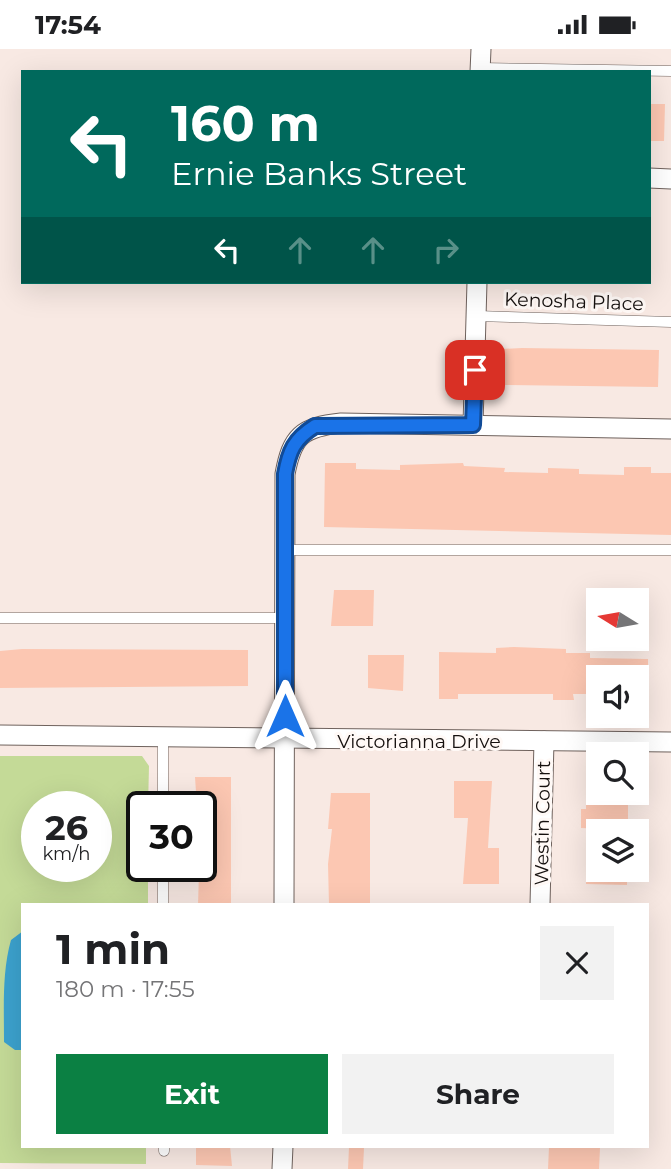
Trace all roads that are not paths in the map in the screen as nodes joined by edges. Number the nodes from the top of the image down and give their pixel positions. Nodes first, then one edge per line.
1 (481, 63) edge
2 (647, 70) edge
3 (651, 70) edge
4 (671, 71) edge
5 (651, 178) edge
6 (671, 179) edge
7 (477, 284) edge
8 (476, 316) junction
9 (671, 322) edge
10 (473, 425) junction
11 (671, 429) edge
12 (285, 550) junction
13 (671, 550) edge
14 (0, 618) edge
15 (285, 618) junction
16 (0, 735) edge
17 (163, 738) junction
18 (285, 740) junction
19 (544, 741) junction
20 (671, 742) edge
21 (163, 791) edge
22 (163, 882) edge
23 (163, 903) edge
24 (284, 903) edge
25 (540, 903) edge
26 (283, 1148) edge
27 (282, 1169) edge

1 - 2 lane
3 - 4 lane
5 - 6 street
7 - 8 street
8 - 9 lane, Kenosha Place
8 - 10 street
10 - 11 street
10 - 12 street
12 - 13 lane
12 - 15 street
14 - 15 lane
15 - 18 street
16 - 17 street, Victorianna Drive
17 - 18 street, Victorianna Drive
17 - 21 lane
18 - 19 street, Victorianna Drive
18 - 24 street
19 - 20 street, Victorianna Drive
19 - 25 street, Westin Court
22 - 23 lane
26 - 27 street

